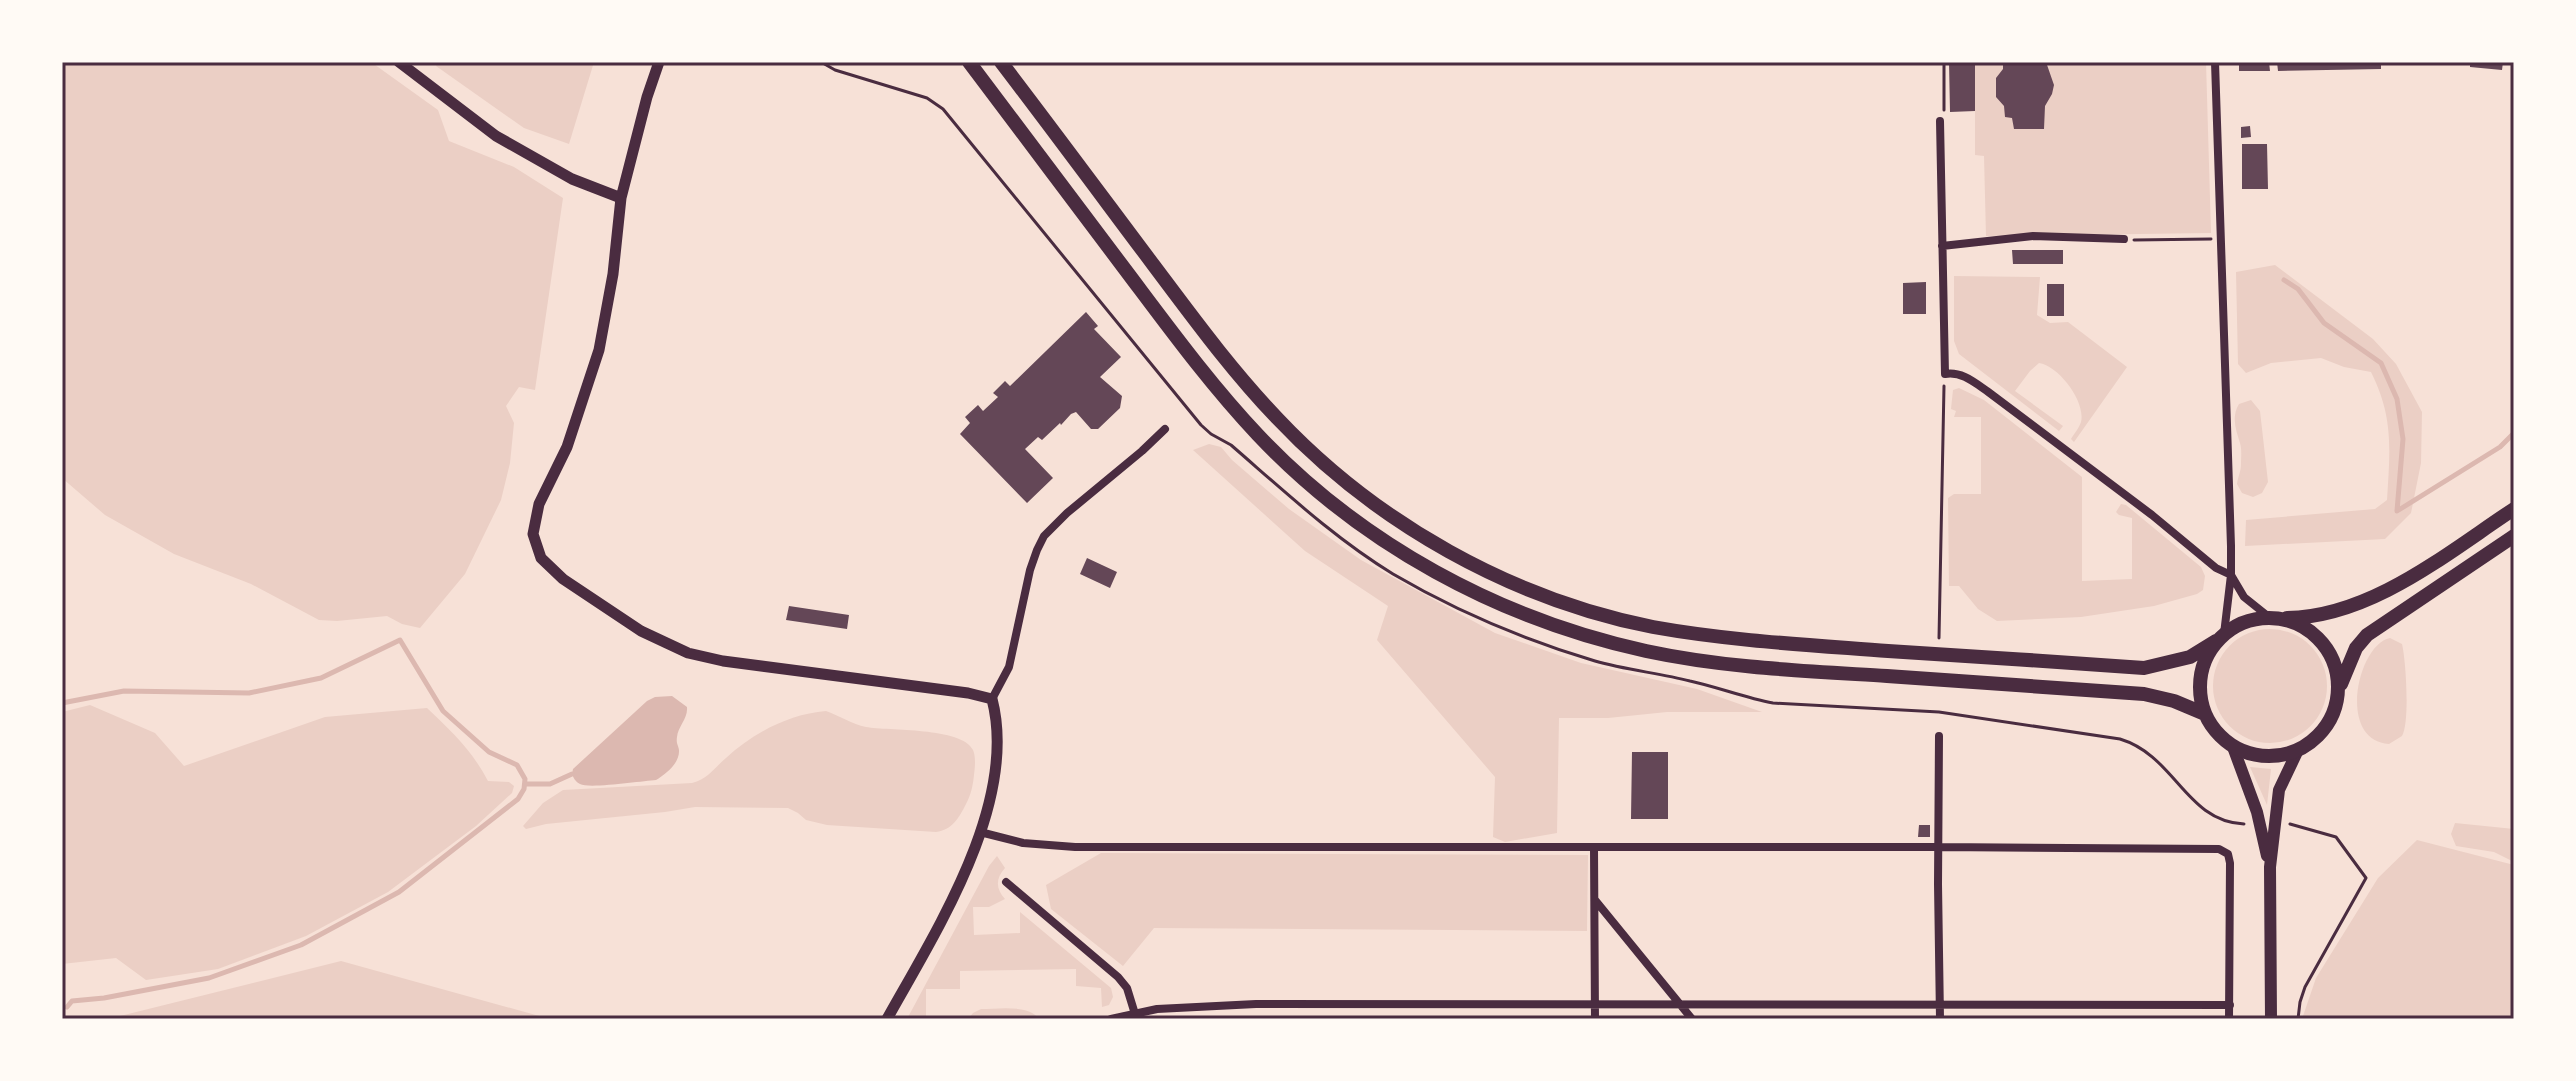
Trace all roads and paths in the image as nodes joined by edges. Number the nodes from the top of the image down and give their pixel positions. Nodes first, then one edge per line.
1 (399, 62) edge
2 (659, 62) edge
3 (821, 62) edge
4 (969, 62) edge
5 (1001, 62) edge
6 (1944, 62) edge
7 (2215, 62) edge
8 (1940, 121) joint
9 (621, 198) junction
10 (2124, 239) joint
11 (2223, 239) junction
12 (1942, 246) junction
13 (1945, 374) junction
14 (1165, 429) dead end
15 (2514, 509) edge
16 (2514, 536) edge
17 (2231, 575) junction
18 (2273, 618) junction
19 (2220, 638) junction
20 (1939, 646) dead end
21 (2339, 692) junction
22 (992, 699) junction
23 (2205, 714) junction
24 (1939, 736) dead end
25 (2233, 747) junction
26 (2298, 750) junction
27 (2288, 823) dead end
28 (2249, 824) dead end
29 (980, 832) junction
30 (1938, 847) junction
31 (1594, 848) junction
32 (2270, 867) junction
33 (1006, 882) dead end
34 (1595, 899) junction
35 (1595, 1004) junction
36 (1681, 1005) junction
37 (1941, 1005) junction
38 (2230, 1005) junction
39 (1196, 1008) junction
40 (1135, 1014) junction
41 (887, 1019) edge
42 (1111, 1019) edge
43 (1195, 1019) edge
44 (1595, 1019) edge
45 (1692, 1019) edge
46 (1940, 1019) edge
47 (2229, 1019) edge
48 (2271, 1019) edge
49 (2298, 1019) edge

1 - 9 street
2 - 9 street
3 - 28 path
4 - 23 highway
5 - 19 highway
6 - 8 path
7 - 11 street
8 - 12 street
9 - 22 street
10 - 11 path
10 - 12 street
11 - 17 street
12 - 13 street
13 - 17 street
13 - 20 path
14 - 22 street
15 - 18 highway
16 - 21 highway
17 - 18 street
17 - 19 street
18 - 19 highway
18 - 21 highway
19 - 23 highway
21 - 26 highway
22 - 29 street
23 - 25 highway
24 - 30 street
25 - 26 highway
25 - 32 main road
26 - 32 main road
27 - 49 path
29 - 31 street
29 - 41 street
30 - 31 street
30 - 37 street
30 - 38 street
31 - 34 street
32 - 48 main road
33 - 40 street
34 - 35 street
34 - 36 street
35 - 36 street
35 - 39 street
35 - 44 street
36 - 37 street
36 - 45 street
37 - 38 street
37 - 46 street
38 - 47 street
39 - 40 street
39 - 43 street
40 - 42 street

